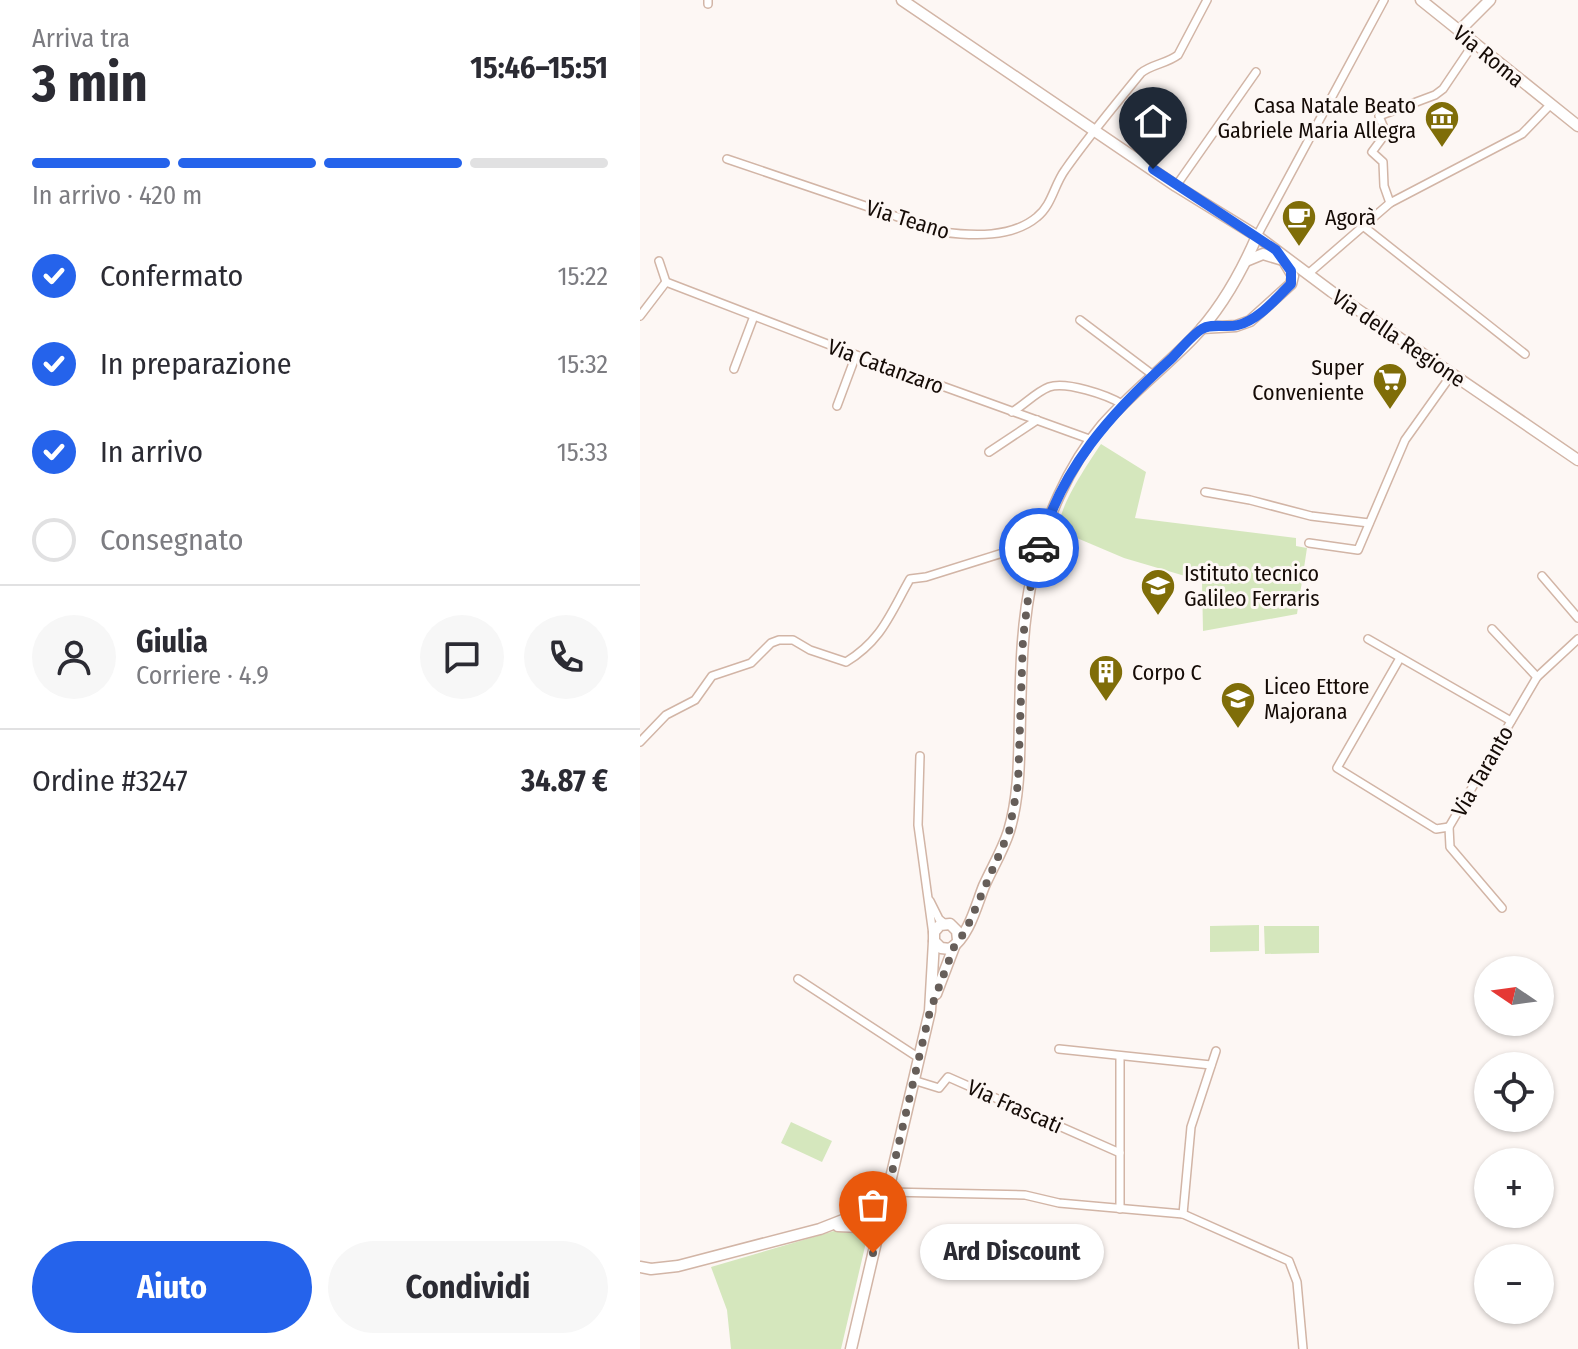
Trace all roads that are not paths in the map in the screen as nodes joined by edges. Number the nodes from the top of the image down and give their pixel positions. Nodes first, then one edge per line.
1 (902, 0) edge
2 (1207, 0) edge
3 (1384, 0) edge
4 (1421, 0) edge
5 (1490, 0) edge
6 (1459, 31) junction
7 (1474, 43) junction
8 (1256, 72) dead end
9 (1554, 108) junction
10 (1578, 126) edge
11 (1095, 130) junction
12 (727, 159) dead end
13 (1176, 186) junction
14 (1390, 203) junction
15 (1363, 226) junction
16 (1257, 236) junction
17 (1276, 250) junction
18 (1283, 260) junction
19 (659, 261) dead end
20 (1246, 261) junction
21 (1296, 266) junction
22 (1308, 274) junction
23 (666, 282) junction
24 (1291, 284) junction
25 (1332, 292) junction
26 (1223, 301) junction
27 (640, 316) edge
28 (754, 316) junction
29 (1080, 320) dead end
30 (1250, 321) junction
31 (1202, 328) junction
32 (1525, 354) dead end
33 (856, 355) junction
34 (734, 369) dead end
35 (1452, 374) junction
36 (1153, 375) junction
37 (1122, 404) junction
38 (837, 406) dead end
39 (1012, 412) junction
40 (1037, 420) junction
41 (1092, 440) junction
42 (989, 452) dead end
43 (1578, 460) edge
44 (1205, 492) dead end
45 (1369, 523) junction
46 (1041, 541) junction
47 (1309, 543) dead end
48 (1542, 576) dead end
49 (1578, 618) edge
50 (1492, 629) dead end
51 (1368, 639) dead end
52 (1578, 639) edge
53 (1400, 658) junction
54 (1537, 677) junction
55 (1511, 721) junction
56 (640, 742) edge
57 (920, 756) dead end
58 (1449, 827) junction
59 (985, 885) junction
60 (927, 895) junction
61 (1502, 908) dead end
62 (947, 924) junction
63 (934, 939) junction
64 (956, 944) junction
65 (798, 979) dead end
66 (930, 1011) junction
67 (1059, 1049) dead end
68 (1216, 1051) dead end
69 (1120, 1056) junction
70 (919, 1058) junction
71 (1211, 1065) junction
72 (913, 1080) junction
73 (1120, 1153) junction
74 (887, 1192) junction
75 (1120, 1209) junction
76 (866, 1211) junction
77 (1183, 1214) junction
78 (881, 1219) junction
79 (850, 1225) junction
80 (820, 1229) junction
81 (876, 1238) junction
82 (640, 1267) edge
83 (851, 1349) edge
84 (1303, 1349) edge

1 - 11 main road, Via della Regione
2 - 11 street, Via Teano
3 - 16 street
4 - 6 main road, Via Roma
5 - 6 main road
6 - 7 main road, Via Roma
7 - 9 main road, Via Roma
7 - 14 street
8 - 13 street
9 - 10 main road, Via Roma
9 - 14 street
11 - 12 street, Via Teano
11 - 13 main road, Via della Regione
13 - 16 main road, Via della Regione
14 - 15 street
15 - 22 street
15 - 32 street
16 - 17 main road, Via della Regione
16 - 20 main road
17 - 18 main road
17 - 21 main road, Via della Regione
18 - 20 main road
18 - 21 main road
18 - 24 main road
19 - 23 street
20 - 26 main road
21 - 22 main road, Via della Regione
22 - 25 main road, Via della Regione
23 - 27 street
23 - 28 street, Via Catanzaro
24 - 25 main road
24 - 30 main road
25 - 35 main road, Via della Regione
26 - 30 main road
26 - 31 main road
28 - 33 street, Via Catanzaro
28 - 34 street
29 - 36 street
30 - 31 main road
31 - 36 main road
33 - 38 street
33 - 39 street, Via Catanzaro
35 - 43 main road, Via della Regione
35 - 45 street
36 - 37 main road
37 - 39 street
37 - 41 main road
39 - 40 street, Via Catanzaro
40 - 41 street, Via Catanzaro
40 - 42 street
41 - 46 main road
44 - 45 street
45 - 47 street
46 - 56 street
46 - 59 main road
48 - 49 street
50 - 54 street
51 - 53 street
52 - 54 street, Via Taranto
53 - 55 street
53 - 58 street
54 - 55 street, Via Taranto
55 - 58 street, Via Taranto
57 - 60 street
58 - 61 street, Via Taranto
59 - 62 main road
59 - 64 main road
60 - 62 street
60 - 63 street
62 - 63 main road
62 - 64 main road
63 - 64 main road
63 - 66 main road
64 - 66 main road
65 - 70 street
66 - 70 main road
67 - 69 street
68 - 71 street
69 - 71 street
69 - 73 street
70 - 72 main road
71 - 77 street
72 - 73 street, Via Frascati
72 - 74 main road
73 - 75 street
74 - 75 street
74 - 76 main road
74 - 78 main road
75 - 77 street
76 - 78 main road
76 - 80 main road
77 - 84 street
78 - 79 main road
78 - 81 main road
79 - 80 main road
79 - 81 main road
80 - 82 main road
81 - 83 main road

